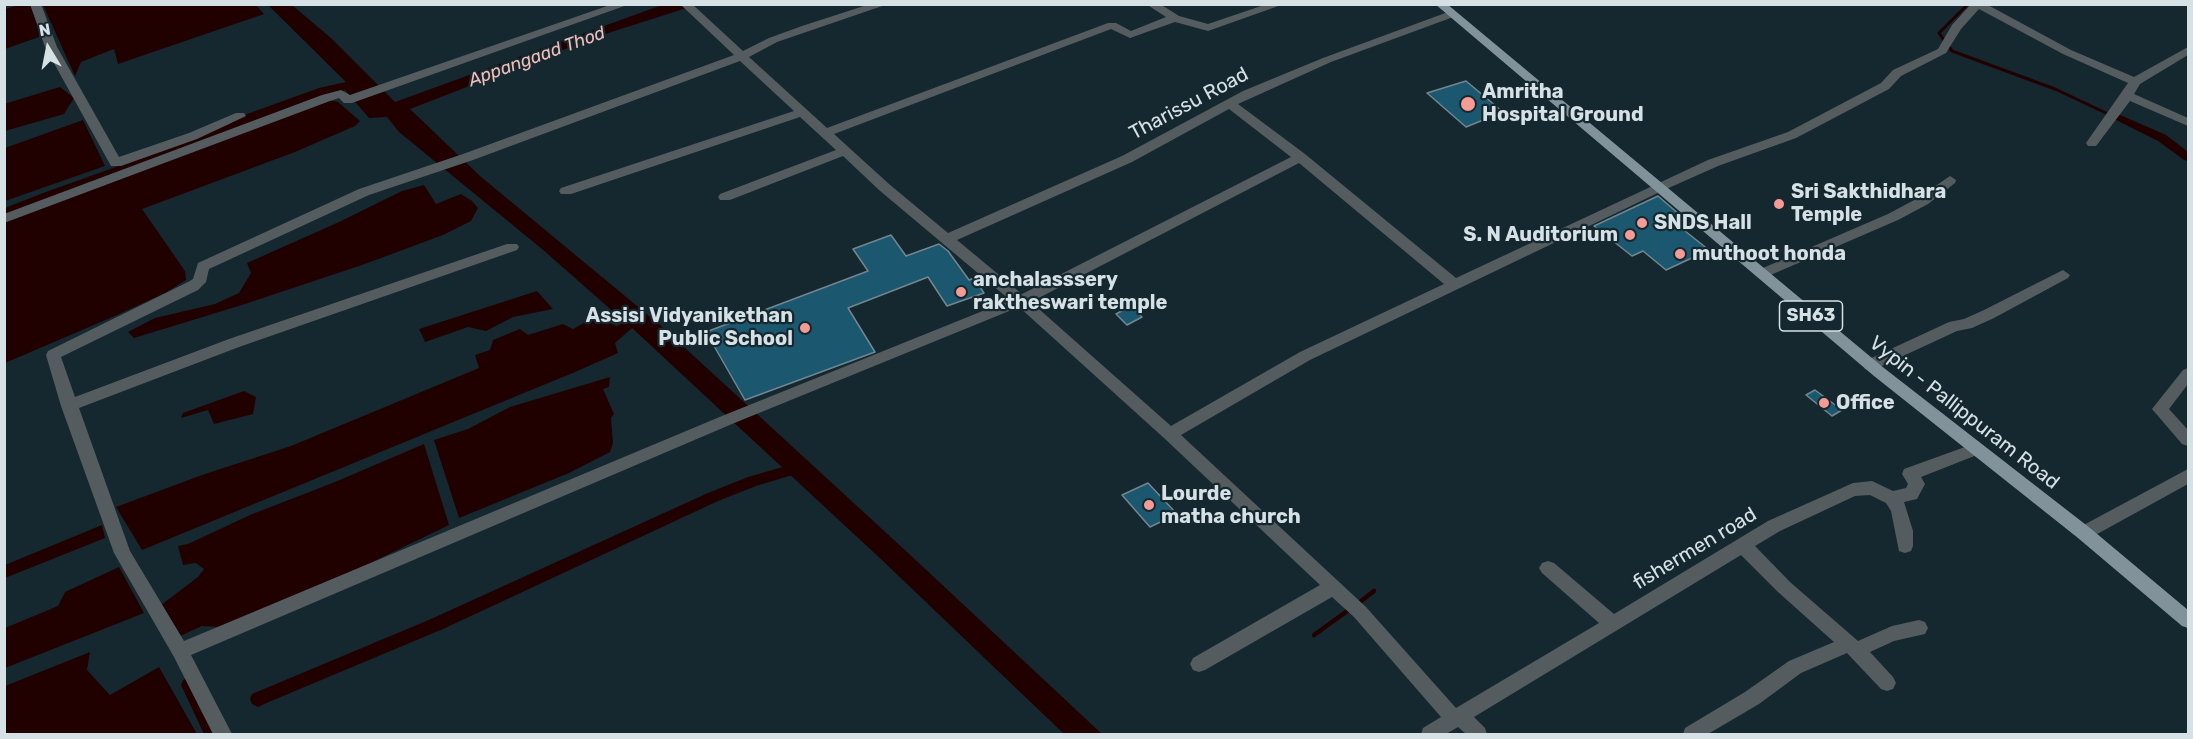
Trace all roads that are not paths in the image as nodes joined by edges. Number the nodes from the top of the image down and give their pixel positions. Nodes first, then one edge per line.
1 (35, 4) edge
2 (625, 4) edge
3 (883, 4) edge
4 (1151, 4) edge
5 (1279, 4) edge
6 (1978, 5) edge
7 (687, 7) edge
8 (1446, 9) edge
9 (1174, 18) junction
10 (2188, 50) edge
11 (740, 57) junction
12 (2135, 82) junction
13 (2127, 95) junction
14 (1230, 104) junction
15 (802, 112) junction
16 (240, 116) dead end
17 (2188, 122) edge
18 (826, 133) junction
19 (2092, 143) dead end
20 (845, 151) junction
21 (1300, 157) junction
22 (1950, 180) dead end
23 (1657, 188) junction
24 (566, 191) dead end
25 (725, 197) dead end
26 (4, 219) edge
27 (948, 238) junction
28 (512, 247) dead end
29 (1761, 274) junction
30 (2063, 275) dead end
31 (1454, 284) junction
32 (1021, 301) junction
33 (1870, 365) junction
34 (2188, 374) edge
35 (69, 406) junction
36 (1170, 434) junction
37 (2188, 440) edge
38 (1976, 449) junction
39 (2188, 476) edge
40 (1892, 498) junction
41 (2084, 534) junction
42 (1742, 545) junction
43 (1905, 546) dead end
44 (1548, 568) dead end
45 (1331, 588) junction
46 (2188, 620) edge
47 (1612, 623) junction
48 (1919, 628) dead end
49 (1852, 647) junction
50 (180, 651) junction
51 (1199, 664) dead end
52 (1887, 683) dead end
53 (1457, 717) junction
54 (223, 735) edge
55 (1430, 735) edge
56 (1478, 735) edge
57 (1692, 735) edge

1 - 16 street
2 - 26 street
3 - 11 street
4 - 9 street
5 - 9 street
6 - 12 street
6 - 23 street
7 - 11 street
8 - 14 street, Tharissu Road
8 - 23 main road, Vypin - Pallippuram Road / SH63
9 - 18 street
10 - 12 street
11 - 15 street
11 - 35 street
12 - 13 street
13 - 17 street
13 - 19 street
14 - 21 street
14 - 27 street, Tharissu Road
15 - 18 street
15 - 24 street
18 - 20 street
20 - 25 street
20 - 27 street
21 - 31 street
21 - 32 street
22 - 29 street
23 - 29 main road, Vypin - Pallippuram Road / SH63
23 - 31 street
27 - 32 street
28 - 35 street
29 - 33 main road, Vypin - Pallippuram Road / SH63
30 - 33 street
31 - 36 street
32 - 36 street
32 - 50 street
33 - 38 main road, Vypin - Pallippuram Road / SH63
34 - 37 street
35 - 50 street
36 - 45 street
38 - 40 street
38 - 41 main road, Vypin - Pallippuram Road / SH63
39 - 41 street
40 - 42 street, fishermen road
40 - 43 street
41 - 46 main road, Vypin - Pallippuram Road / SH63
42 - 47 street, fishermen road
42 - 49 street
44 - 47 street
45 - 51 street
45 - 53 street
47 - 53 street, fishermen road
48 - 49 street
49 - 52 street
49 - 57 street
50 - 54 street
53 - 55 street, fishermen road
53 - 56 street

